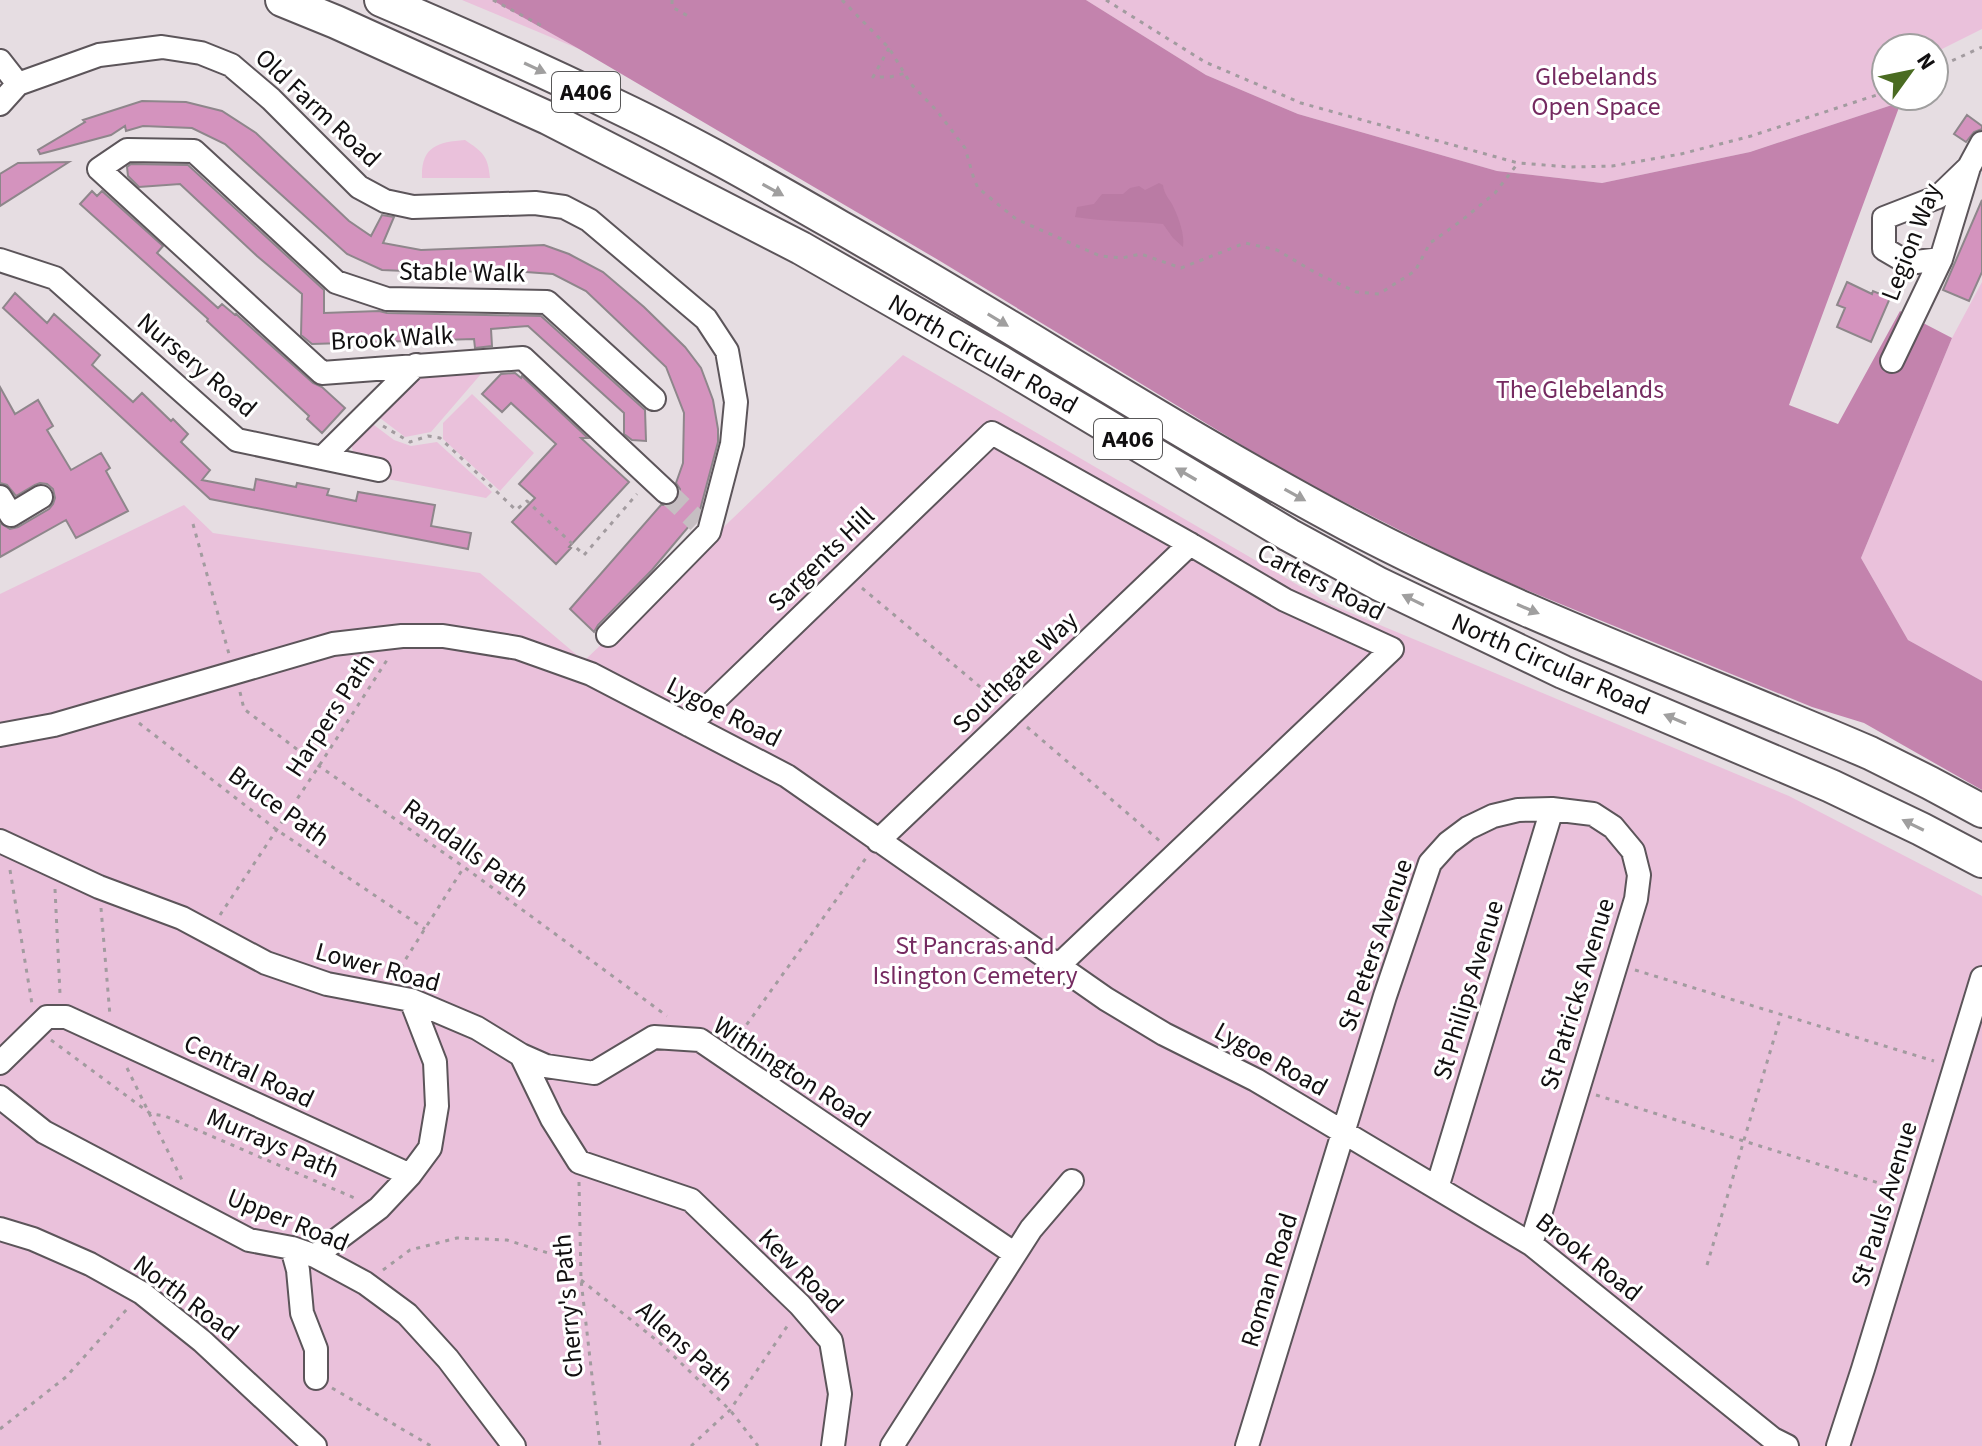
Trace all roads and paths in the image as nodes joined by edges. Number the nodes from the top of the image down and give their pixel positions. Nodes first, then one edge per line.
1 (282, 0) edge
2 (381, 0) edge
3 (404, 0) edge
4 (493, 0) edge
5 (672, 0) edge
6 (842, 0) edge
7 (1106, 0) edge
8 (688, 16) dead end
9 (542, 26) dead end
10 (464, 35) junction
11 (1982, 47) edge
12 (889, 48) junction
13 (0, 61) edge
14 (1950, 62) edge
15 (906, 73) junction
16 (18, 84) junction
17 (1870, 97) edge
18 (0, 104) edge
19 (1982, 143) edge
20 (1518, 163) junction
21 (99, 169) joint
22 (1975, 171) edge
23 (1941, 259) junction
24 (0, 260) edge
25 (1892, 361) dead end
26 (416, 365) junction
27 (654, 399) dead end
28 (368, 413) junction
29 (992, 433) joint
30 (322, 458) junction
31 (379, 470) dead end
32 (658, 485) joint
33 (0, 497) edge
34 (41, 497) dead end
35 (193, 524) dead end
36 (1190, 544) junction
37 (608, 635) dead end
38 (402, 636) junction
39 (234, 671) junction
40 (117, 706) junction
41 (689, 725) junction
42 (0, 735) edge
43 (319, 766) junction
44 (1552, 809) junction
45 (1982, 811) edge
46 (277, 830) junction
47 (878, 841) junction
48 (3, 842) edge
49 (1982, 861) edge
50 (54, 865) junction
51 (464, 867) junction
52 (425, 929) junction
53 (208, 933) junction
54 (1059, 965) junction
55 (1616, 965) junction
56 (1982, 978) edge
57 (383, 995) junction
58 (411, 1000) junction
59 (1782, 1014) junction
60 (49, 1021) junction
61 (700, 1040) junction
62 (521, 1055) junction
63 (724, 1057) junction
64 (0, 1063) edge
65 (1954, 1067) junction
66 (1577, 1089) junction
67 (0, 1097) edge
68 (1343, 1131) junction
69 (1742, 1141) junction
70 (579, 1162) junction
71 (410, 1175) junction
72 (1072, 1181) dead end
73 (1437, 1188) junction
74 (1916, 1195) junction
75 (379, 1208) junction
76 (0, 1229) edge
77 (1531, 1244) junction
78 (292, 1248) junction
79 (1015, 1254) junction
80 (315, 1256) junction
81 (580, 1263) junction
82 (1707, 1265) dead end
83 (581, 1280) junction
84 (365, 1283) junction
85 (142, 1293) junction
86 (800, 1305) junction
87 (316, 1378) joint
88 (730, 1410) junction
89 (0, 1429) edge
90 (315, 1446) edge
91 (431, 1446) edge
92 (514, 1446) edge
93 (600, 1446) edge
94 (691, 1446) edge
95 (758, 1446) edge
96 (833, 1446) edge
97 (892, 1446) edge
98 (1247, 1446) edge
99 (1787, 1446) edge
100 (1838, 1446) edge

49 -> 1 highway, North Circular Road / A406
2 - 10 highway, North Circular Road / A406
3 - 10 highway, A406
4 - 9 path
5 - 8 path
6 - 12 path
7 - 20 path
10 -> 45 highway, North Circular Road / A406
11 - 14 path
12 - 15 path
12 - 15 path
13 - 16 street
15 - 20 path
16 - 18 street
16 - 37 street, Old Farm Road
17 - 20 path
19 - 22 street, Legion Way
21 - 26 street, Brook Walk
21 - 27 street, Stable Walk
22 - 23 street, Legion Way
22 - 23 street
23 - 25 street, Legion Way
24 - 30 street, Nursery Road
26 - 28 street
26 - 32 street, Brook Walk
28 - 30 street
28 - 32 path
29 - 36 street, Carters Road
29 - 41 street, Sargents Hill
30 - 31 street, Nursery Road
33 - 34 street
35 - 39 path, Randalls Path
36 - 47 street, Southgate Way
36 - 54 street, Carters Road
38 - 39 street, Lygoe Road
38 - 41 street, Lygoe Road
38 - 43 path, Harpers Path
39 - 40 street, Lygoe Road
39 - 43 path, Randalls Path
40 - 42 street, Lygoe Road
40 - 46 path, Bruce Path
41 - 47 street, Lygoe Road
43 - 46 path, Harpers Path
43 - 51 path, Randalls Path
44 - 55 street, St Patricks Avenue
44 - 68 street, St Peters Avenue
44 - 73 street, St Philips Avenue
46 - 52 path, Bruce Path
46 - 53 path, Harpers Path
47 - 54 street, Lygoe Road
47 - 63 path
48 - 50 street, Lower Road
48 - 60 path
50 - 53 street, Lower Road
50 - 60 path
51 - 52 path
51 - 61 path, Randalls Path
52 - 57 path
53 - 57 street, Lower Road
54 - 68 street, Lygoe Road
55 - 59 path
55 - 66 street, St Patricks Avenue
56 - 65 street, St Pauls Avenue
57 - 58 street, Lower Road
58 - 62 street, Lower Road
58 - 71 street
59 - 65 path
59 - 69 path
60 - 64 street
60 - 71 street, Central Road
60 - 75 path, Murrays Path
61 - 62 street, Withington Road
61 - 63 street, Withington Road
62 - 70 street
63 - 79 street, Withington Road
65 - 74 street, St Pauls Avenue
66 - 69 path
66 - 77 street, St Patricks Avenue
67 - 78 street, Upper Road
68 - 73 street, Brook Road
68 - 98 street, Roman Road
69 - 74 path
69 - 82 path
70 - 81 path, Cherry's Path
70 - 86 street, Kew Road
71 - 75 street
72 - 79 street
73 - 77 street, Brook Road
74 - 100 street, St Pauls Avenue
75 - 80 street
76 - 85 street, North Road
77 - 99 street, Brook Road
78 - 80 street, Upper Road
78 - 87 street
79 - 97 street
80 - 84 street, Upper Road
81 - 83 path, Cherry's Path
81 - 84 path
83 - 88 path, Allens Path
83 - 93 path, Cherry's Path
84 - 92 street, Upper Road
85 - 89 path
85 - 90 street, North Road
86 - 88 path
86 - 96 street, Kew Road
87 - 91 path
88 - 94 path
88 - 95 path, Allens Path

